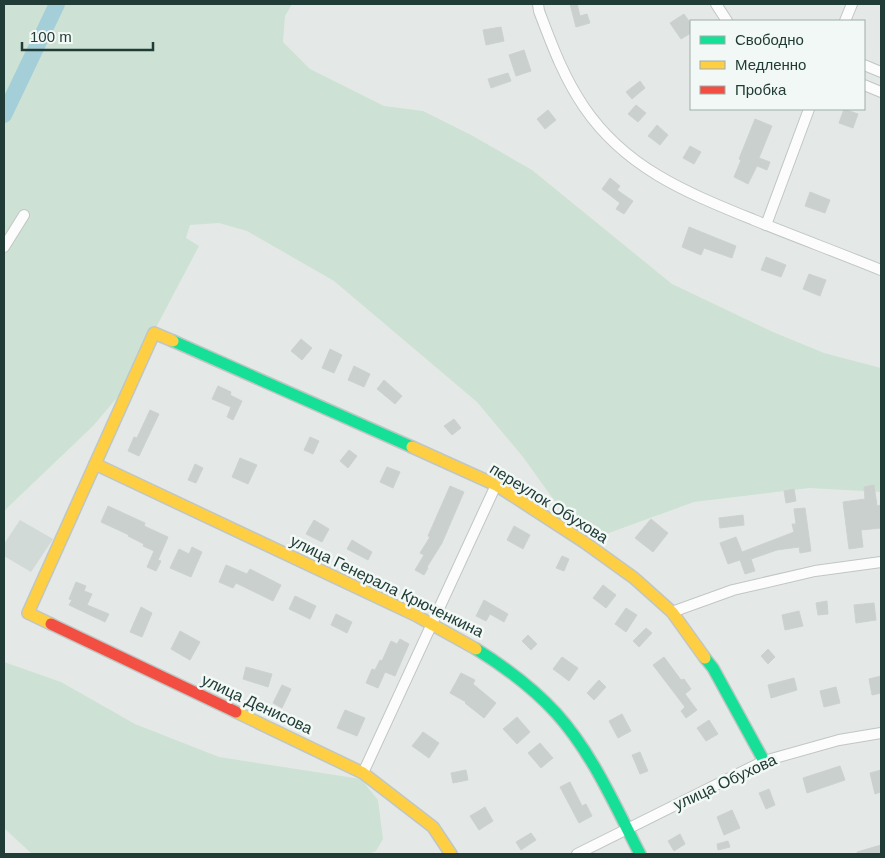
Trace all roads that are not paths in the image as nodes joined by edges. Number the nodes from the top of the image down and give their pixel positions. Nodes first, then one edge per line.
1 (538, 4) edge
2 (716, 4) edge
3 (852, 4) edge
4 (726, 20) edge
5 (845, 20) edge
6 (865, 65) edge
7 (881, 72) edge
8 (865, 85) edge
9 (881, 92) edge
10 (809, 110) edge
11 (24, 215) dead end
12 (766, 225) junction
13 (4, 247) edge
14 (881, 270) edge
15 (95, 464) junction
16 (496, 485) junction
17 (881, 562) edge
18 (672, 612) junction
19 (433, 624) junction
20 (881, 733) edge
21 (764, 761) junction
22 (363, 773) junction
23 (627, 828) junction
24 (450, 854) edge
25 (577, 854) edge
26 (640, 854) edge

1 - 12 street
2 - 4 street
3 - 5 street
6 - 7 street
8 - 9 street
10 - 12 street
11 - 13 street
12 - 14 street
15 - 16 street, переулок Обухова
15 - 19 street, улица Генерала Крюченкина
15 - 22 street, улица Денисова
16 - 18 street, переулок Обухова
16 - 19 street
17 - 18 street
18 - 21 street, переулок Обухова
19 - 22 street
19 - 23 street, улица Генерала Крюченкина
20 - 21 street, улица Обухова
21 - 23 street, улица Обухова
22 - 24 street, улица Денисова
23 - 25 street, улица Обухова
23 - 26 street, улица Генерала Крюченкина

